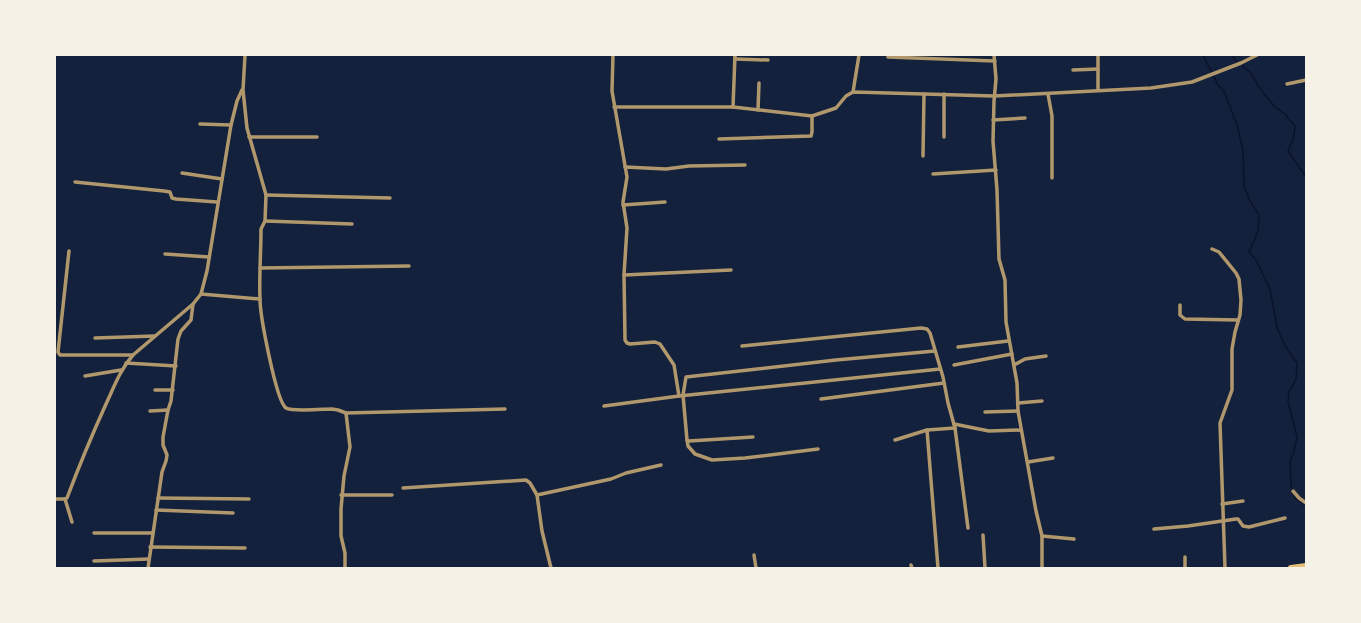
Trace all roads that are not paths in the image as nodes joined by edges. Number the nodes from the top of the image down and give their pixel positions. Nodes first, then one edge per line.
1 (245, 55) edge
2 (613, 55) edge
3 (858, 55) edge
4 (994, 55) edge
5 (1098, 55) edge
6 (1257, 55) edge
7 (735, 57) edge
8 (888, 57) dead end
9 (768, 60) dead end
10 (995, 60) junction
11 (1098, 69) junction
12 (1073, 70) dead end
13 (1306, 80) edge
14 (759, 83) dead end
15 (1287, 84) dead end
16 (242, 90) junction
17 (1098, 90) junction
18 (854, 92) junction
19 (924, 94) junction
20 (944, 94) junction
21 (1048, 94) junction
22 (994, 96) junction
23 (614, 107) junction
24 (733, 107) junction
25 (758, 110) junction
26 (812, 116) junction
27 (1025, 118) dead end
28 (993, 120) junction
29 (200, 124) dead end
30 (231, 125) junction
31 (249, 137) junction
32 (317, 137) dead end
33 (944, 137) dead end
34 (719, 139) dead end
35 (923, 156) dead end
36 (745, 165) dead end
37 (625, 167) junction
38 (996, 170) junction
39 (182, 173) dead end
40 (933, 174) dead end
41 (1052, 178) dead end
42 (222, 179) junction
43 (75, 182) dead end
44 (266, 196) junction
45 (390, 198) dead end
46 (218, 202) junction
47 (665, 202) dead end
48 (623, 205) junction
49 (265, 221) junction
50 (352, 224) dead end
51 (1212, 249) dead end
52 (69, 251) dead end
53 (165, 254) dead end
54 (209, 257) junction
55 (408, 266) dead end
56 (260, 268) junction
57 (731, 270) dead end
58 (624, 275) junction
59 (201, 294) junction
60 (260, 299) junction
61 (193, 304) junction
62 (1180, 305) dead end
63 (1238, 320) junction
64 (155, 336) junction
65 (96, 338) dead end
66 (1008, 342) junction
67 (742, 346) dead end
68 (958, 347) dead end
69 (935, 351) junction
70 (1012, 354) junction
71 (132, 355) junction
72 (1046, 356) dead end
73 (126, 363) junction
74 (954, 365) dead end
75 (1014, 365) junction
76 (176, 366) junction
77 (940, 369) junction
78 (121, 370) junction
79 (85, 376) dead end
80 (944, 383) junction
81 (155, 390) dead end
82 (173, 390) junction
83 (681, 396) junction
84 (821, 399) dead end
85 (1042, 401) dead end
86 (1018, 403) junction
87 (604, 406) dead end
88 (505, 409) dead end
89 (168, 410) junction
90 (1018, 411) junction
91 (150, 412) dead end
92 (985, 412) dead end
93 (346, 413) junction
94 (955, 426) junction
95 (927, 430) junction
96 (1021, 430) junction
97 (753, 437) dead end
98 (687, 440) junction
99 (895, 440) dead end
100 (818, 449) dead end
101 (1053, 458) dead end
102 (1028, 462) junction
103 (661, 465) dead end
104 (403, 488) dead end
105 (1293, 491) dead end
106 (341, 495) junction
107 (392, 495) dead end
108 (536, 495) junction
109 (158, 498) junction
110 (55, 499) edge
111 (65, 499) junction
112 (249, 499) dead end
113 (1243, 501) dead end
114 (1306, 503) edge
115 (1222, 504) junction
116 (156, 510) junction
117 (233, 513) dead end
118 (1285, 518) dead end
119 (1222, 521) junction
120 (72, 522) dead end
121 (968, 528) dead end
122 (1154, 529) dead end
123 (94, 533) dead end
124 (153, 533) junction
125 (983, 535) dead end
126 (1042, 536) junction
127 (1074, 539) dead end
128 (150, 547) junction
129 (245, 548) dead end
130 (754, 555) dead end
131 (1185, 557) dead end
132 (149, 559) junction
133 (94, 561) dead end
134 (1306, 566) edge
135 (148, 568) edge
136 (345, 568) edge
137 (551, 568) edge
138 (756, 568) edge
139 (938, 568) edge
140 (985, 568) edge
141 (1042, 568) edge
142 (1185, 568) edge
143 (1224, 568) edge
144 (1290, 568) edge

1 - 16 street
2 - 23 street
3 - 18 street
4 - 10 street
5 - 11 street
6 - 17 street
7 - 9 street
7 - 24 street
8 - 10 street
10 - 22 street
11 - 12 street
11 - 17 street
13 - 15 street
14 - 25 street
16 - 30 street
16 - 31 street
17 - 21 street
18 - 19 street
18 - 26 street
19 - 20 street
19 - 35 street
20 - 22 street
20 - 33 street
21 - 22 street
21 - 41 street
22 - 28 street
23 - 24 street
23 - 37 street
24 - 25 street
25 - 26 street
26 - 34 street
27 - 28 street
28 - 38 street
29 - 30 street
30 - 42 street
31 - 32 street
31 - 44 street
36 - 37 street
37 - 48 street
38 - 40 street
38 - 66 street
39 - 42 street
42 - 46 street
43 - 46 street
44 - 45 street
44 - 49 street
46 - 54 street
47 - 48 street
48 - 58 street
49 - 50 street
49 - 56 street
51 - 63 street
52 - 71 street
53 - 54 street
54 - 59 street
55 - 56 street
56 - 60 street
57 - 58 street
58 - 83 street
59 - 60 street
59 - 61 street
60 - 93 street
61 - 64 street
61 - 76 street
62 - 63 street
63 - 115 street
64 - 65 street
64 - 71 street
66 - 68 street
66 - 70 street
67 - 69 street
69 - 77 street
69 - 83 street
70 - 74 street
70 - 75 street
71 - 73 street
72 - 75 street
73 - 76 street
73 - 78 street
75 - 86 street
76 - 82 street
77 - 80 street
77 - 83 street
78 - 79 street
78 - 111 street
80 - 84 street
80 - 94 street
81 - 82 street
82 - 89 street
83 - 87 street
83 - 98 street
85 - 86 street
86 - 90 street
88 - 93 street
89 - 91 street
89 - 109 street
90 - 92 street
90 - 96 street
93 - 106 street
94 - 95 street
94 - 96 street
94 - 121 street
95 - 99 street
95 - 139 street
96 - 102 street
97 - 98 street
98 - 100 street
101 - 102 street
102 - 126 street
103 - 108 street
104 - 108 street
105 - 114 street
106 - 107 street
106 - 136 street
108 - 137 street
109 - 112 street
109 - 116 street
110 - 111 street
111 - 120 street
113 - 115 street
115 - 119 street
116 - 117 street
116 - 124 street
118 - 119 street
119 - 122 street
119 - 143 street
123 - 124 street
124 - 128 street
125 - 140 street
126 - 127 street
126 - 141 street
128 - 129 street
128 - 132 street
130 - 138 street
131 - 142 street
132 - 133 street
132 - 135 street
134 - 144 highway

